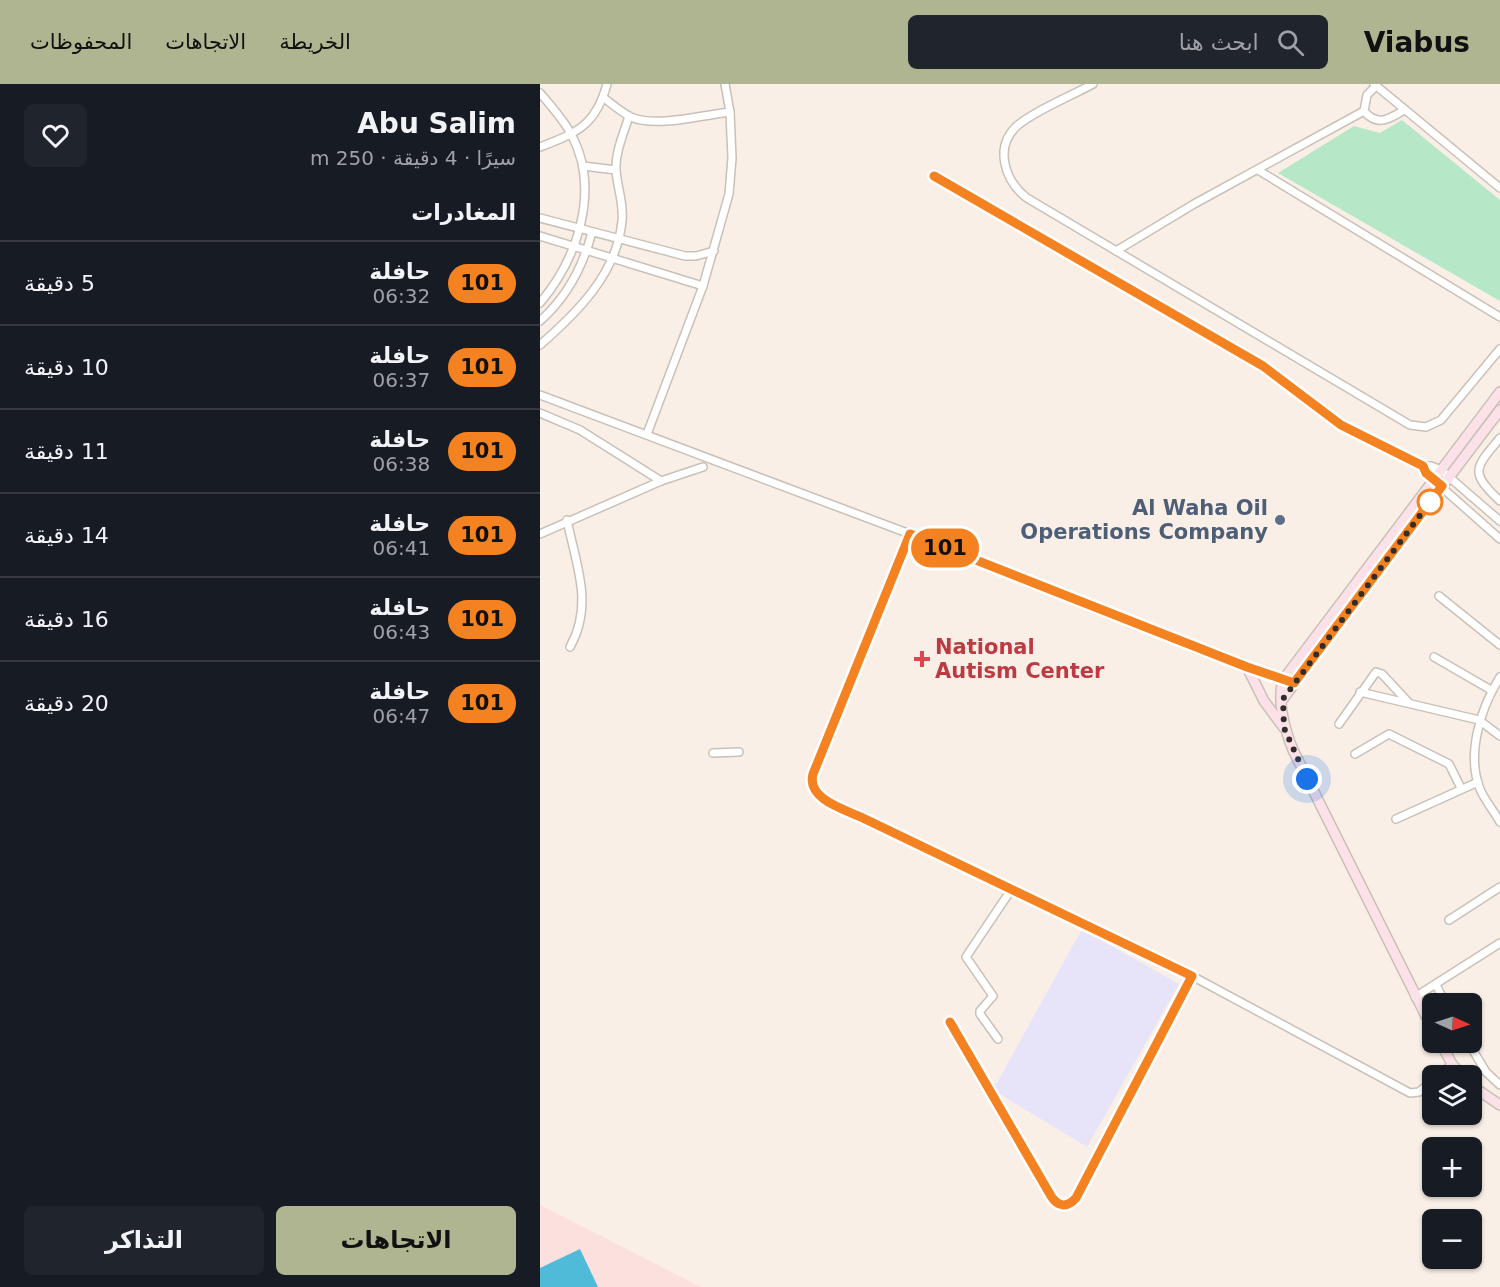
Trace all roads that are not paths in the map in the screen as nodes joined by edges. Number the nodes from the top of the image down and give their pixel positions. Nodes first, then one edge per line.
1 (607, 84) edge
2 (725, 84) edge
3 (1093, 84) edge
4 (1375, 85) edge
5 (540, 93) edge
6 (604, 98) junction
7 (1404, 110) junction
8 (1364, 111) junction
9 (730, 112) junction
10 (629, 116) junction
11 (572, 135) junction
12 (540, 147) edge
13 (583, 166) junction
14 (616, 170) junction
15 (1258, 170) junction
16 (934, 176) dead end
17 (1500, 188) edge
18 (540, 218) edge
19 (579, 229) junction
20 (592, 232) junction
21 (540, 236) edge
22 (619, 239) junction
23 (573, 247) junction
24 (587, 251) junction
25 (714, 251) junction
26 (1116, 251) junction
27 (614, 259) junction
28 (703, 286) junction
29 (540, 303) edge
30 (1500, 317) edge
31 (540, 321) edge
32 (540, 345) edge
33 (1500, 349) edge
34 (1500, 392) edge
35 (540, 395) edge
36 (1500, 410) edge
37 (540, 413) edge
38 (646, 434) junction
39 (1499, 440) edge
40 (1423, 466) junction
41 (703, 467) dead end
42 (1446, 473) junction
43 (661, 481) junction
44 (1438, 483) junction
45 (1500, 501) edge
46 (567, 520) junction
47 (1500, 521) edge
48 (540, 534) edge
49 (910, 534) junction
50 (1500, 539) edge
51 (1439, 596) dead end
52 (1500, 645) edge
53 (570, 647) dead end
54 (1434, 657) dead end
55 (1247, 667) junction
56 (1500, 676) edge
57 (1284, 680) junction
58 (1294, 683) junction
59 (1491, 690) junction
60 (1360, 692) junction
61 (1283, 699) junction
62 (1409, 703) junction
63 (1479, 720) junction
64 (1339, 724) dead end
65 (1284, 728) junction
66 (1500, 736) edge
67 (739, 752) dead end
68 (713, 753) dead end
69 (1355, 754) dead end
70 (1478, 782) junction
71 (1461, 788) junction
72 (1396, 819) dead end
73 (1500, 822) edge
74 (1500, 887) edge
75 (1011, 890) junction
76 (1449, 920) dead end
77 (1500, 944) edge
78 (1192, 976) junction
79 (1436, 985) junction
80 (1440, 993) edge
81 (1415, 997) junction
82 (1422, 1010) edge
83 (950, 1022) dead end
84 (998, 1040) dead end
85 (1446, 1053) edge
86 (1475, 1053) edge
87 (1452, 1064) edge
88 (1500, 1085) edge
89 (1422, 1089) edge
90 (1482, 1093) edge
91 (1500, 1105) edge

1 - 6 street
2 - 9 street
3 - 26 street
4 - 7 street
4 - 8 street
5 - 11 street
6 - 10 street
6 - 11 street
7 - 8 street
7 - 17 street
8 - 15 street
9 - 10 street
9 - 25 street
10 - 14 street
11 - 12 street
11 - 13 street
13 - 14 street
13 - 19 street
14 - 22 street
15 - 26 street
15 - 30 street
16 - 40 street
18 - 19 street
19 - 20 street
19 - 23 street
20 - 22 street
20 - 24 street
21 - 23 street
22 - 25 street
22 - 27 street
23 - 24 street
23 - 29 street
24 - 27 street
24 - 31 street
25 - 28 street
26 - 33 street
27 - 28 street
27 - 32 street
28 - 38 street
34 - 42 main road
35 - 38 street
36 - 42 main road
37 - 43 street
38 - 49 street
39 - 45 street
40 - 42 street
40 - 44 street
41 - 43 street
42 - 44 main road
42 - 47 street
43 - 46 street
44 - 50 street
44 - 57 main road
44 - 58 main road
46 - 48 street
46 - 53 street
49 - 55 street
49 - 75 street
51 - 52 street
54 - 59 street
55 - 57 street
55 - 65 main road
56 - 59 street
57 - 58 street
57 - 61 main road
58 - 61 main road
59 - 63 street
60 - 62 street
60 - 62 street
60 - 64 street
61 - 65 main road
62 - 63 street
63 - 66 street
63 - 70 street
65 - 81 main road
67 - 68 street
69 - 71 street
70 - 71 street
70 - 73 street
71 - 72 street
74 - 76 street
75 - 78 street
75 - 84 street
77 - 79 street
78 - 83 street
78 - 89 street
79 - 80 street
79 - 81 street
81 - 82 main road
85 - 87 main road
86 - 88 street
90 - 91 main road

